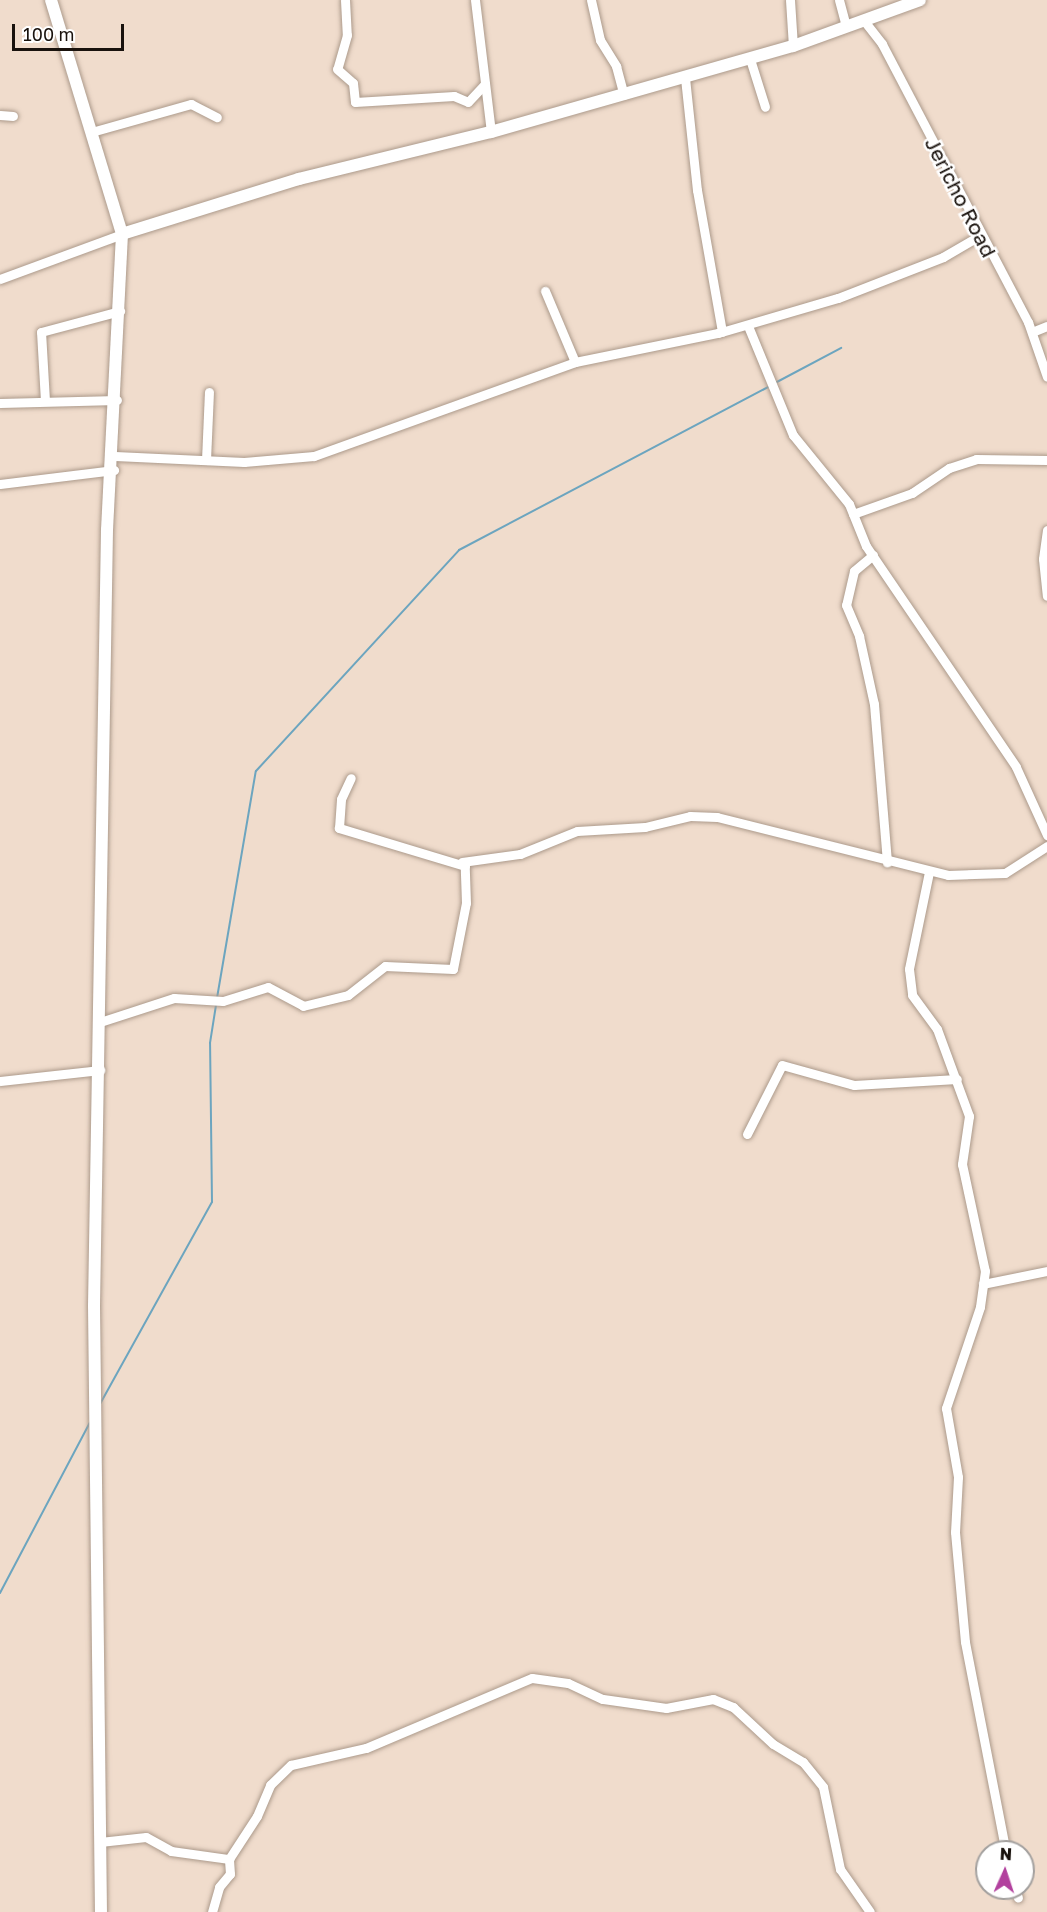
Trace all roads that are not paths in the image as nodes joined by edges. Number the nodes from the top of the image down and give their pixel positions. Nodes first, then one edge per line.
1 (51, 0) edge
2 (345, 0) edge
3 (475, 0) edge
4 (591, 0) edge
5 (790, 0) edge
6 (839, 0) edge
7 (920, 0) edge
8 (865, 22) junction
9 (846, 27) junction
10 (793, 46) junction
11 (750, 59) junction
12 (685, 78) junction
13 (485, 84) junction
14 (624, 95) junction
15 (765, 107) dead end
16 (0, 115) edge
17 (13, 116) dead end
18 (217, 117) dead end
19 (95, 131) junction
20 (491, 132) junction
21 (122, 234) junction
22 (979, 236) junction
23 (0, 279) edge
24 (545, 291) dead end
25 (120, 311) junction
26 (748, 326) junction
27 (1047, 326) edge
28 (722, 332) junction
29 (1032, 332) junction
30 (575, 362) junction
31 (1047, 377) edge
32 (209, 392) dead end
33 (117, 400) junction
34 (45, 401) junction
35 (0, 404) edge
36 (115, 456) junction
37 (206, 460) junction
38 (1047, 460) edge
39 (114, 470) junction
40 (0, 484) edge
41 (853, 514) junction
42 (1047, 530) edge
43 (873, 555) junction
44 (1047, 596) edge
45 (351, 778) dead end
46 (1047, 835) edge
47 (1047, 846) edge
48 (462, 862) junction
49 (887, 862) junction
50 (929, 872) junction
51 (100, 1022) junction
52 (100, 1070) junction
53 (957, 1079) junction
54 (0, 1081) edge
55 (747, 1134) dead end
56 (1047, 1271) edge
57 (983, 1284) junction
58 (1004, 1840) edge
59 (100, 1842) junction
60 (229, 1858) junction
61 (101, 1912) edge
62 (212, 1912) edge
63 (870, 1912) edge

1 - 19 main road
2 - 13 street
3 - 13 street
4 - 14 street
5 - 10 street
6 - 9 street
7 - 8 main road
8 - 9 main road
8 - 22 street, Jericho Road
9 - 10 main road
10 - 11 main road
11 - 12 main road
11 - 15 street
12 - 14 main road
12 - 28 street
13 - 20 street
14 - 20 main road
16 - 17 street
18 - 19 street
19 - 21 main road
20 - 21 main road
21 - 23 street
21 - 25 main road
22 - 26 street
22 - 29 street, Jericho Road
24 - 30 street
25 - 33 main road
25 - 34 street
26 - 28 street
26 - 41 street
27 - 29 street
28 - 30 street
29 - 31 street, Jericho Road
30 - 37 street
32 - 37 street
33 - 34 street
33 - 36 main road
34 - 35 street
36 - 37 street
36 - 39 main road
38 - 41 street
39 - 40 street
39 - 51 main road
41 - 43 street
42 - 44 street
43 - 46 street
43 - 49 street
45 - 48 street
47 - 50 street
48 - 49 street
48 - 51 street
49 - 50 street
50 - 53 street
51 - 52 main road
52 - 54 street
52 - 59 main road
53 - 55 street
53 - 57 street
56 - 57 street
57 - 58 street
59 - 60 street
59 - 61 main road
60 - 62 street
60 - 63 street

